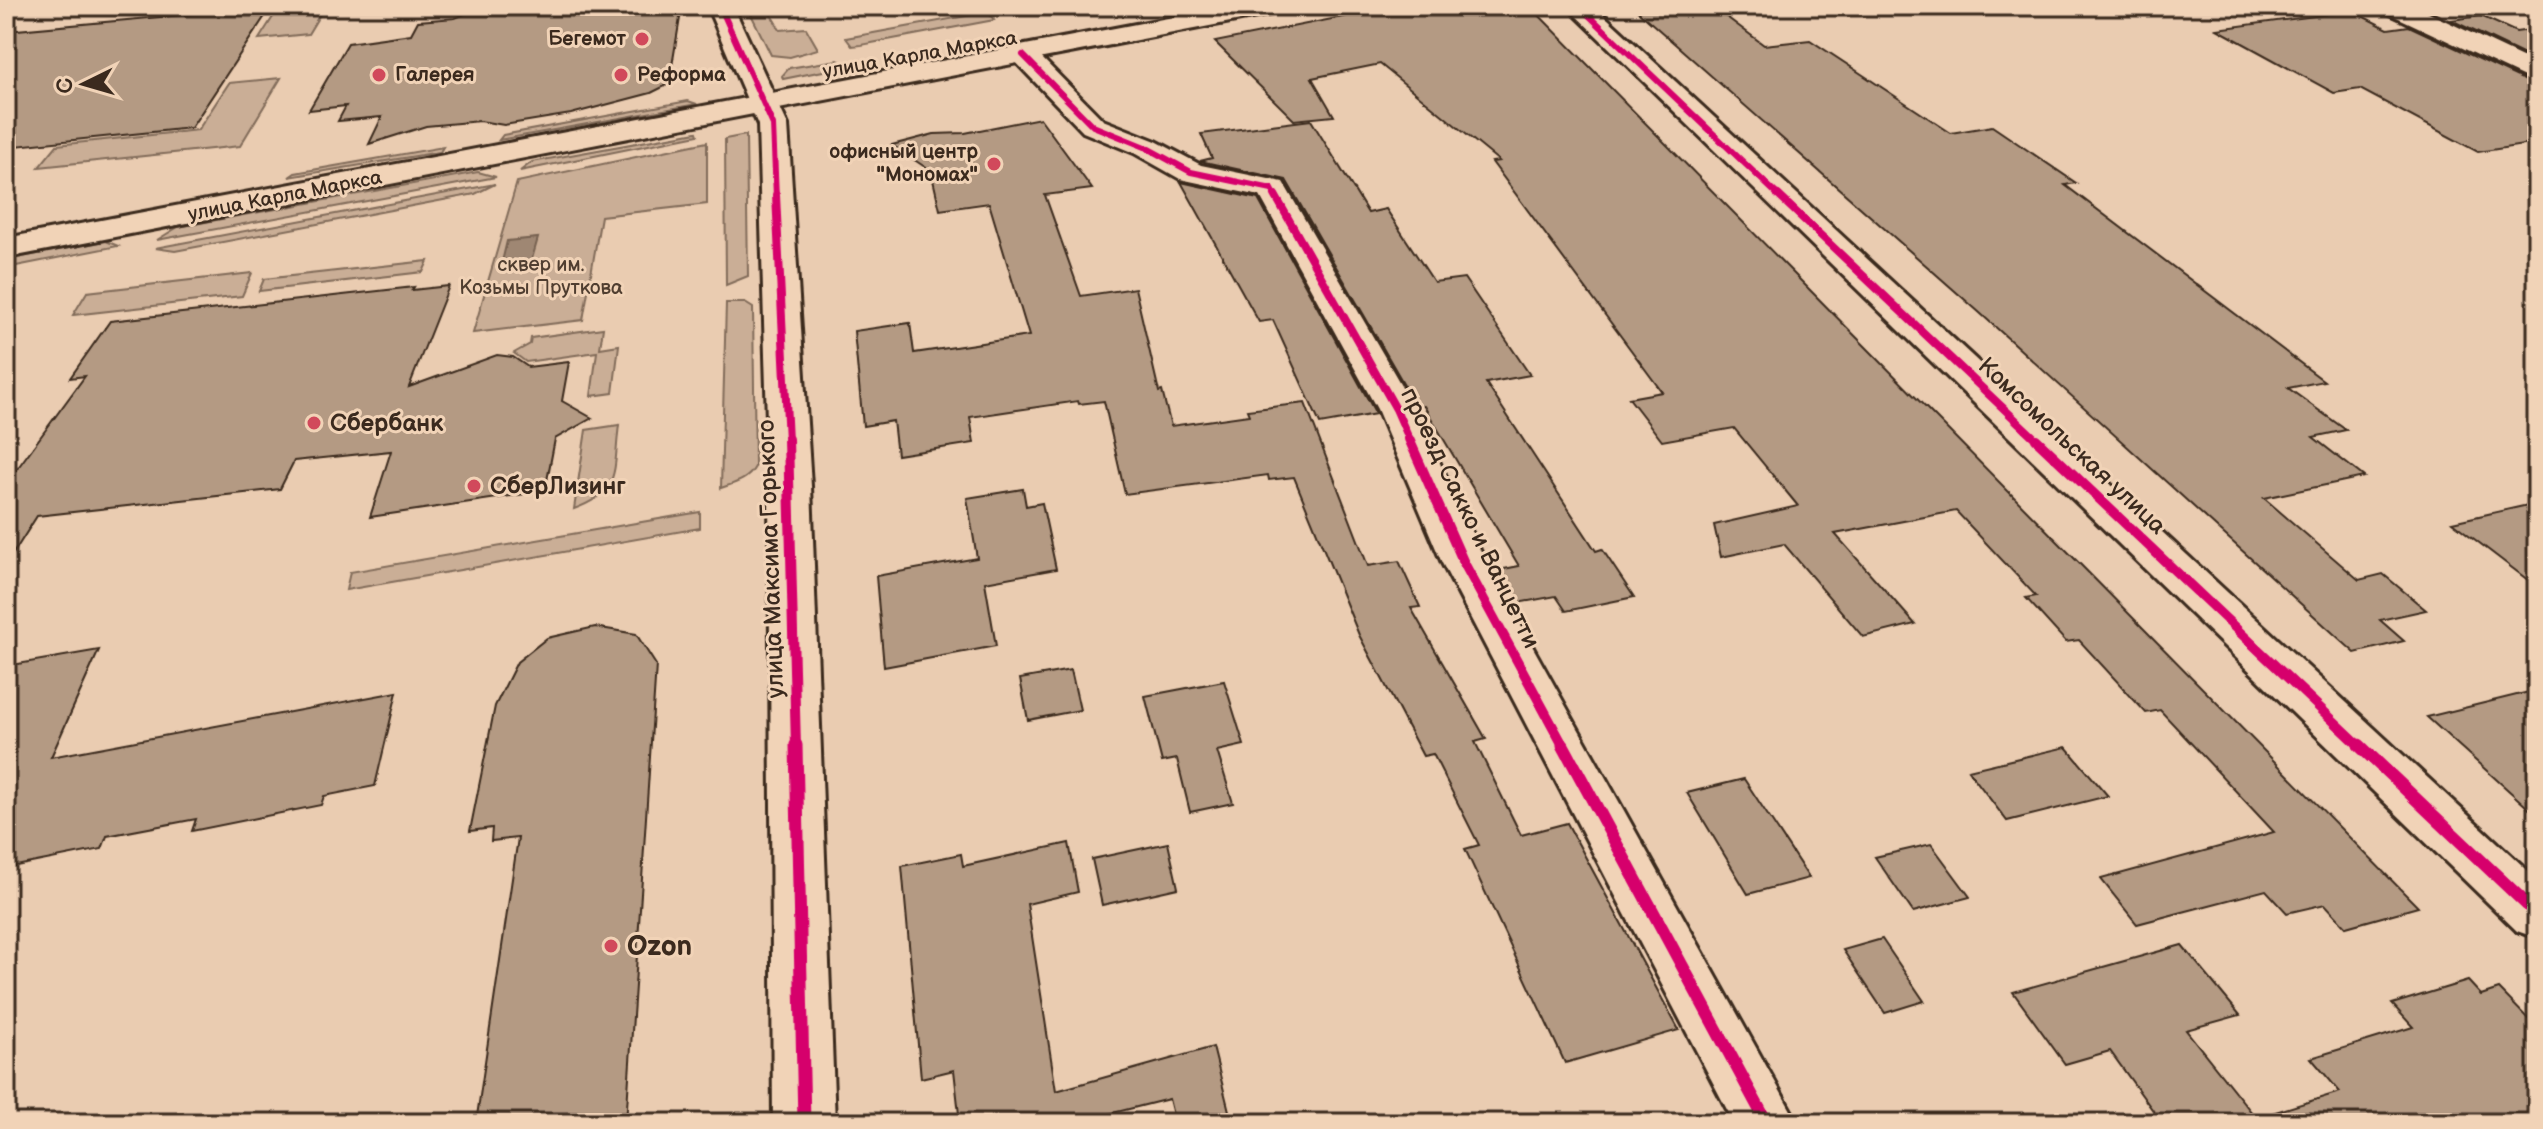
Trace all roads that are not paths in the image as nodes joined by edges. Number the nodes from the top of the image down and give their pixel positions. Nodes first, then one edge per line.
1 (720, 6) edge
2 (1272, 6) edge
3 (1579, 6) edge
4 (2393, 6) edge
5 (1023, 55) junction
6 (2537, 75) edge
7 (764, 102) junction
8 (6, 248) edge
9 (2537, 914) edge
10 (804, 1123) edge
11 (1767, 1123) edge

1 - 7 street, улица Максима Горького
2 - 5 street, улица Карла Маркса
3 - 9 street, Комсомольская улица
4 - 6 street
5 - 7 street, улица Карла Маркса
5 - 11 street, проезд Сакко и Ванцетти
7 - 8 street, улица Карла Маркса
7 - 10 street, улица Максима Горького

